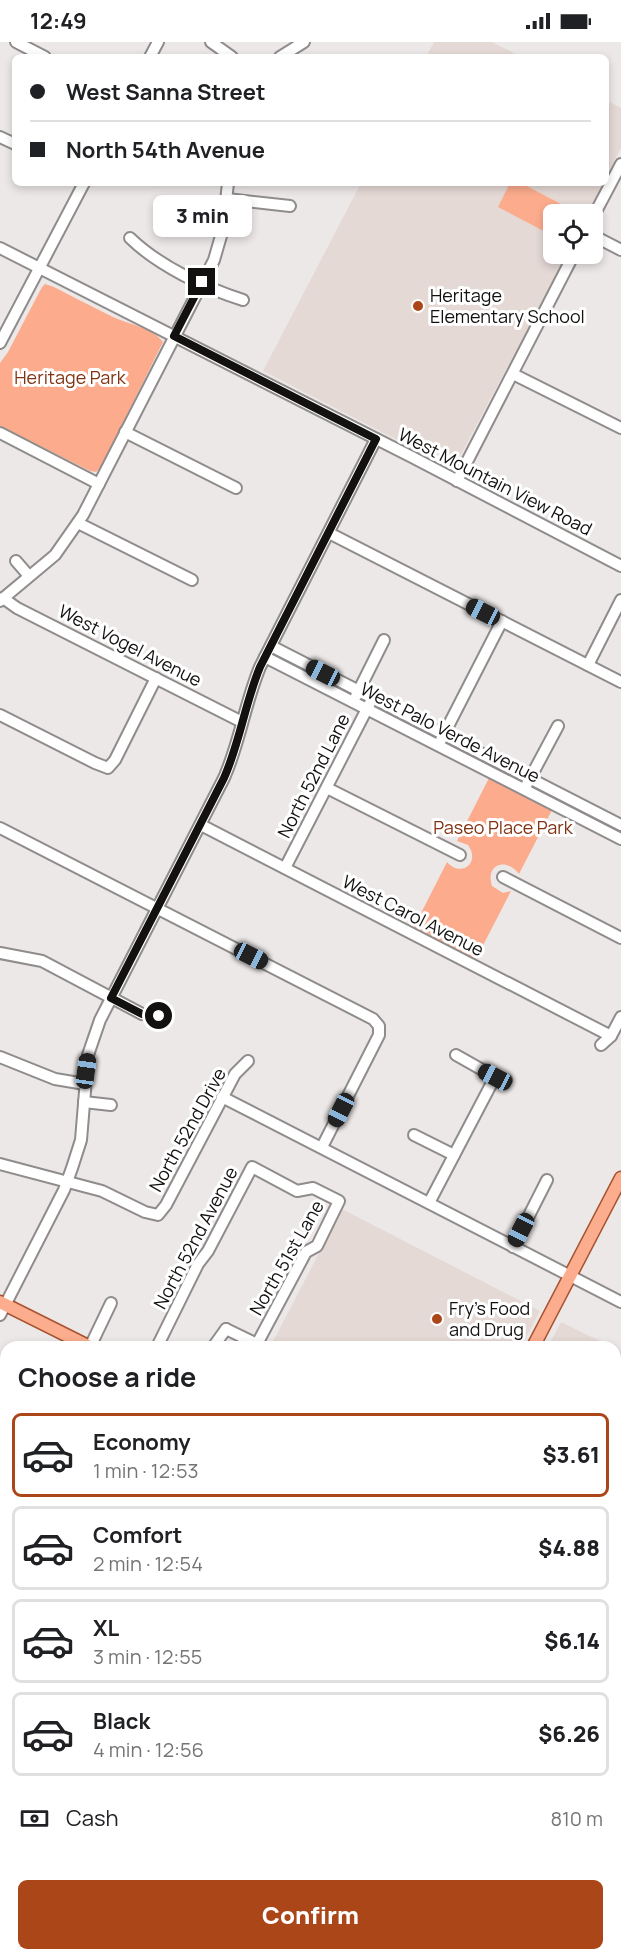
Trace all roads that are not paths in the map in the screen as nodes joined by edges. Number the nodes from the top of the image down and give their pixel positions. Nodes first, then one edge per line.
1 (15, 42) edge
2 (212, 42) edge
3 (304, 42) edge
4 (39, 54) edge
5 (228, 54) edge
6 (287, 54) edge
7 (621, 164) edge
8 (82, 186) edge
9 (228, 186) edge
10 (227, 199) junction
11 (600, 204) edge
12 (290, 206) dead end
13 (130, 238) dead end
14 (603, 241) edge
15 (0, 248) edge
16 (621, 250) edge
17 (569, 264) edge
18 (39, 268) junction
19 (202, 282) junction
20 (243, 300) dead end
21 (174, 336) junction
22 (0, 343) edge
23 (513, 374) junction
24 (621, 428) edge
25 (124, 432) junction
26 (0, 433) edge
27 (376, 439) junction
28 (457, 481) junction
29 (99, 484) junction
30 (236, 489) dead end
31 (78, 523) junction
32 (329, 533) junction
33 (16, 561) dead end
34 (621, 566) edge
35 (29, 576) junction
36 (192, 580) dead end
37 (1, 600) edge
38 (621, 600) edge
39 (502, 621) junction
40 (384, 640) dead end
41 (271, 646) junction
42 (265, 657) junction
43 (588, 665) junction
44 (156, 678) junction
45 (621, 682) edge
46 (358, 691) junction
47 (373, 698) junction
48 (353, 702) junction
49 (367, 709) junction
50 (0, 715) edge
51 (242, 722) junction
52 (558, 726) dead end
53 (444, 735) junction
54 (439, 746) junction
55 (530, 778) junction
56 (327, 788) junction
57 (524, 789) junction
58 (620, 821) edge
59 (201, 825) junction
60 (0, 828) edge
61 (616, 836) edge
62 (460, 855) dead end
63 (285, 868) junction
64 (503, 878) dead end
65 (158, 908) junction
66 (621, 938) edge
67 (0, 953) edge
68 (111, 998) junction
69 (159, 1016) dead end
70 (621, 1017) edge
71 (611, 1036) junction
72 (601, 1045) dead end
73 (456, 1055) dead end
74 (0, 1057) edge
75 (248, 1061) dead end
76 (85, 1084) junction
77 (222, 1097) junction
78 (84, 1102) junction
79 (111, 1105) dead end
80 (414, 1135) dead end
81 (322, 1148) junction
82 (454, 1155) junction
83 (0, 1164) edge
84 (621, 1178) edge
85 (68, 1180) junction
86 (548, 1180) dead end
87 (339, 1201) joint
88 (429, 1203) junction
89 (513, 1247) junction
90 (570, 1276) junction
91 (621, 1302) edge
92 (111, 1303) dead end
93 (2, 1307) edge
94 (226, 1329) junction
95 (77, 1341) edge
96 (93, 1341) edge
97 (160, 1341) edge
98 (217, 1341) edge
99 (224, 1341) edge
100 (251, 1341) edge
101 (259, 1341) edge
102 (535, 1341) edge

1 - 4 street
2 - 5 street
3 - 6 street
7 - 11 street
8 - 18 street
9 - 10 street
10 - 12 street
10 - 19 street
13 - 19 street
14 - 16 street
15 - 18 street, West Mountain View Road
17 - 23 street
18 - 21 street, West Mountain View Road
18 - 22 street
19 - 20 street
19 - 21 street
21 - 25 street
21 - 27 street, West Mountain View Road
23 - 24 street
23 - 28 street
25 - 29 street
25 - 30 street
26 - 29 street
27 - 28 street, West Mountain View Road
27 - 32 street
28 - 34 street, West Mountain View Road
29 - 31 street
31 - 35 street
31 - 36 street
32 - 39 street
32 - 41 street
33 - 35 street
35 - 37 street
37 - 44 street, West Vogel Avenue
38 - 43 street
39 - 43 street
39 - 53 street
40 - 46 street, North 52nd Lane
41 - 42 street
41 - 46 street, West Palo Verde Avenue
42 - 48 street, West Palo Verde Avenue
42 - 51 street
43 - 45 street
44 - 50 street
44 - 51 street, West Vogel Avenue
46 - 47 street, West Palo Verde Avenue
46 - 48 street, North 52nd Lane
47 - 49 street, North 52nd Lane
47 - 53 street, West Palo Verde Avenue
48 - 49 street, West Palo Verde Avenue
49 - 54 street, West Palo Verde Avenue
49 - 56 street, North 52nd Lane
51 - 59 street
52 - 55 street
53 - 54 street
53 - 55 street, West Palo Verde Avenue
54 - 57 street, West Palo Verde Avenue
55 - 57 street
55 - 58 street, West Palo Verde Avenue
56 - 62 street
56 - 63 street, North 52nd Lane
57 - 61 street, West Palo Verde Avenue
58 - 61 street
59 - 63 street, West Carol Avenue
59 - 65 street
60 - 65 street
63 - 71 street, West Carol Avenue
64 - 66 street
65 - 68 street
65 - 81 street
67 - 68 street
68 - 69 street
68 - 76 street
70 - 71 street
71 - 72 street
73 - 82 street
74 - 76 street
75 - 77 street, North 52nd Drive
76 - 78 street
77 - 81 street
77 - 85 street, North 52nd Drive
78 - 79 street
78 - 85 street
80 - 82 street
81 - 88 street
82 - 88 street
83 - 85 street
84 - 90 main road
85 - 93 street
86 - 89 street
87 - 97 street, North 52nd Avenue
87 - 101 street, North 51st Lane
88 - 89 street
89 - 90 street
90 - 91 street
90 - 102 main road
92 - 96 street
93 - 95 main road
94 - 98 street
94 - 99 street
94 - 100 street, North 51st Lane

